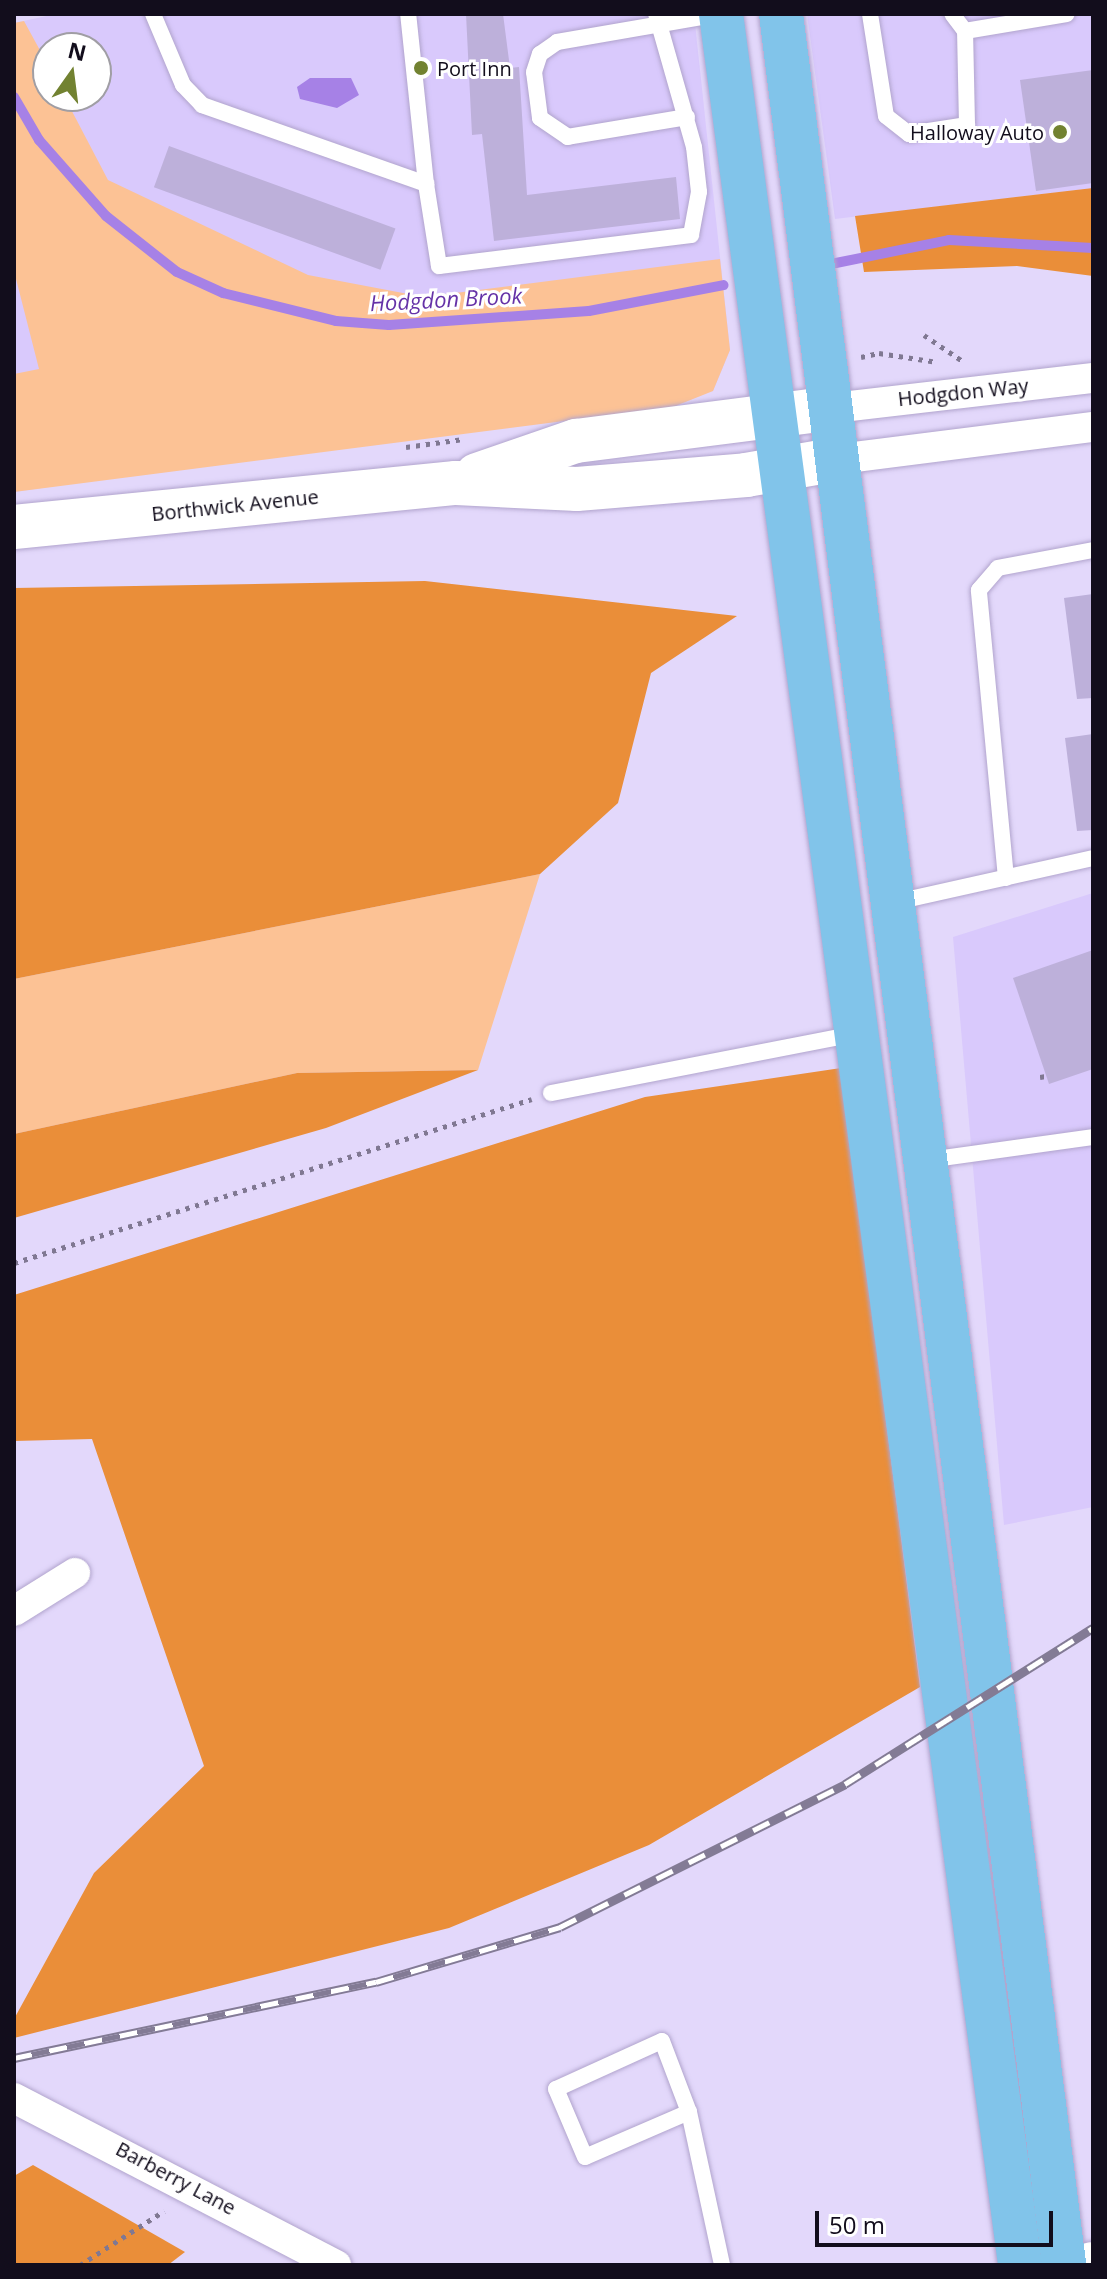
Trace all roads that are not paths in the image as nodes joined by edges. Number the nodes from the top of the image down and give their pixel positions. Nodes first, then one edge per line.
1 (153, 14) edge
2 (408, 14) edge
3 (721, 14) edge
4 (781, 14) edge
5 (870, 14) edge
6 (952, 14) edge
7 (1067, 14) edge
8 (658, 19) edge
9 (965, 31) junction
10 (687, 117) junction
11 (426, 184) junction
12 (1093, 378) edge
13 (833, 408) junction
14 (771, 417) junction
15 (1093, 427) edge
16 (839, 459) junction
17 (777, 470) junction
18 (456, 483) junction
19 (14, 527) edge
20 (1093, 550) edge
21 (1093, 858) edge
22 (1006, 878) junction
23 (894, 902) junction
24 (858, 1033) junction
25 (551, 1093) road end
26 (1093, 1137) edge
27 (926, 1160) junction
28 (75, 1573) dead end
29 (14, 1611) edge
30 (14, 2098) edge
31 (689, 2112) junction
32 (336, 2265) edge
33 (722, 2265) edge
34 (1020, 2265) edge
35 (1064, 2265) edge

1 - 11 lane
2 - 11 lane
3 - 8 lane
3 - 14 main road
4 - 13 main road
5 - 9 lane
6 - 9 lane
7 - 9 lane
8 - 10 lane
8 - 10 lane
10 - 11 lane
12 - 13 street, Hodgdon Way
13 - 14 street, Borthwick Avenue
13 - 16 main road
14 - 17 main road
14 - 18 street, Borthwick Avenue
15 - 16 street
16 - 17 street, Borthwick Avenue
16 - 23 main road
17 - 18 street, Borthwick Avenue
17 - 24 main road
18 - 19 street, Borthwick Avenue
20 - 22 lane
21 - 22 lane
22 - 23 lane
23 - 27 main road
24 - 25 lane
24 - 34 main road
26 - 27 lane
27 - 35 main road
28 - 29 street
30 - 32 street, Barberry Lane
31 - 31 lane
31 - 33 lane

